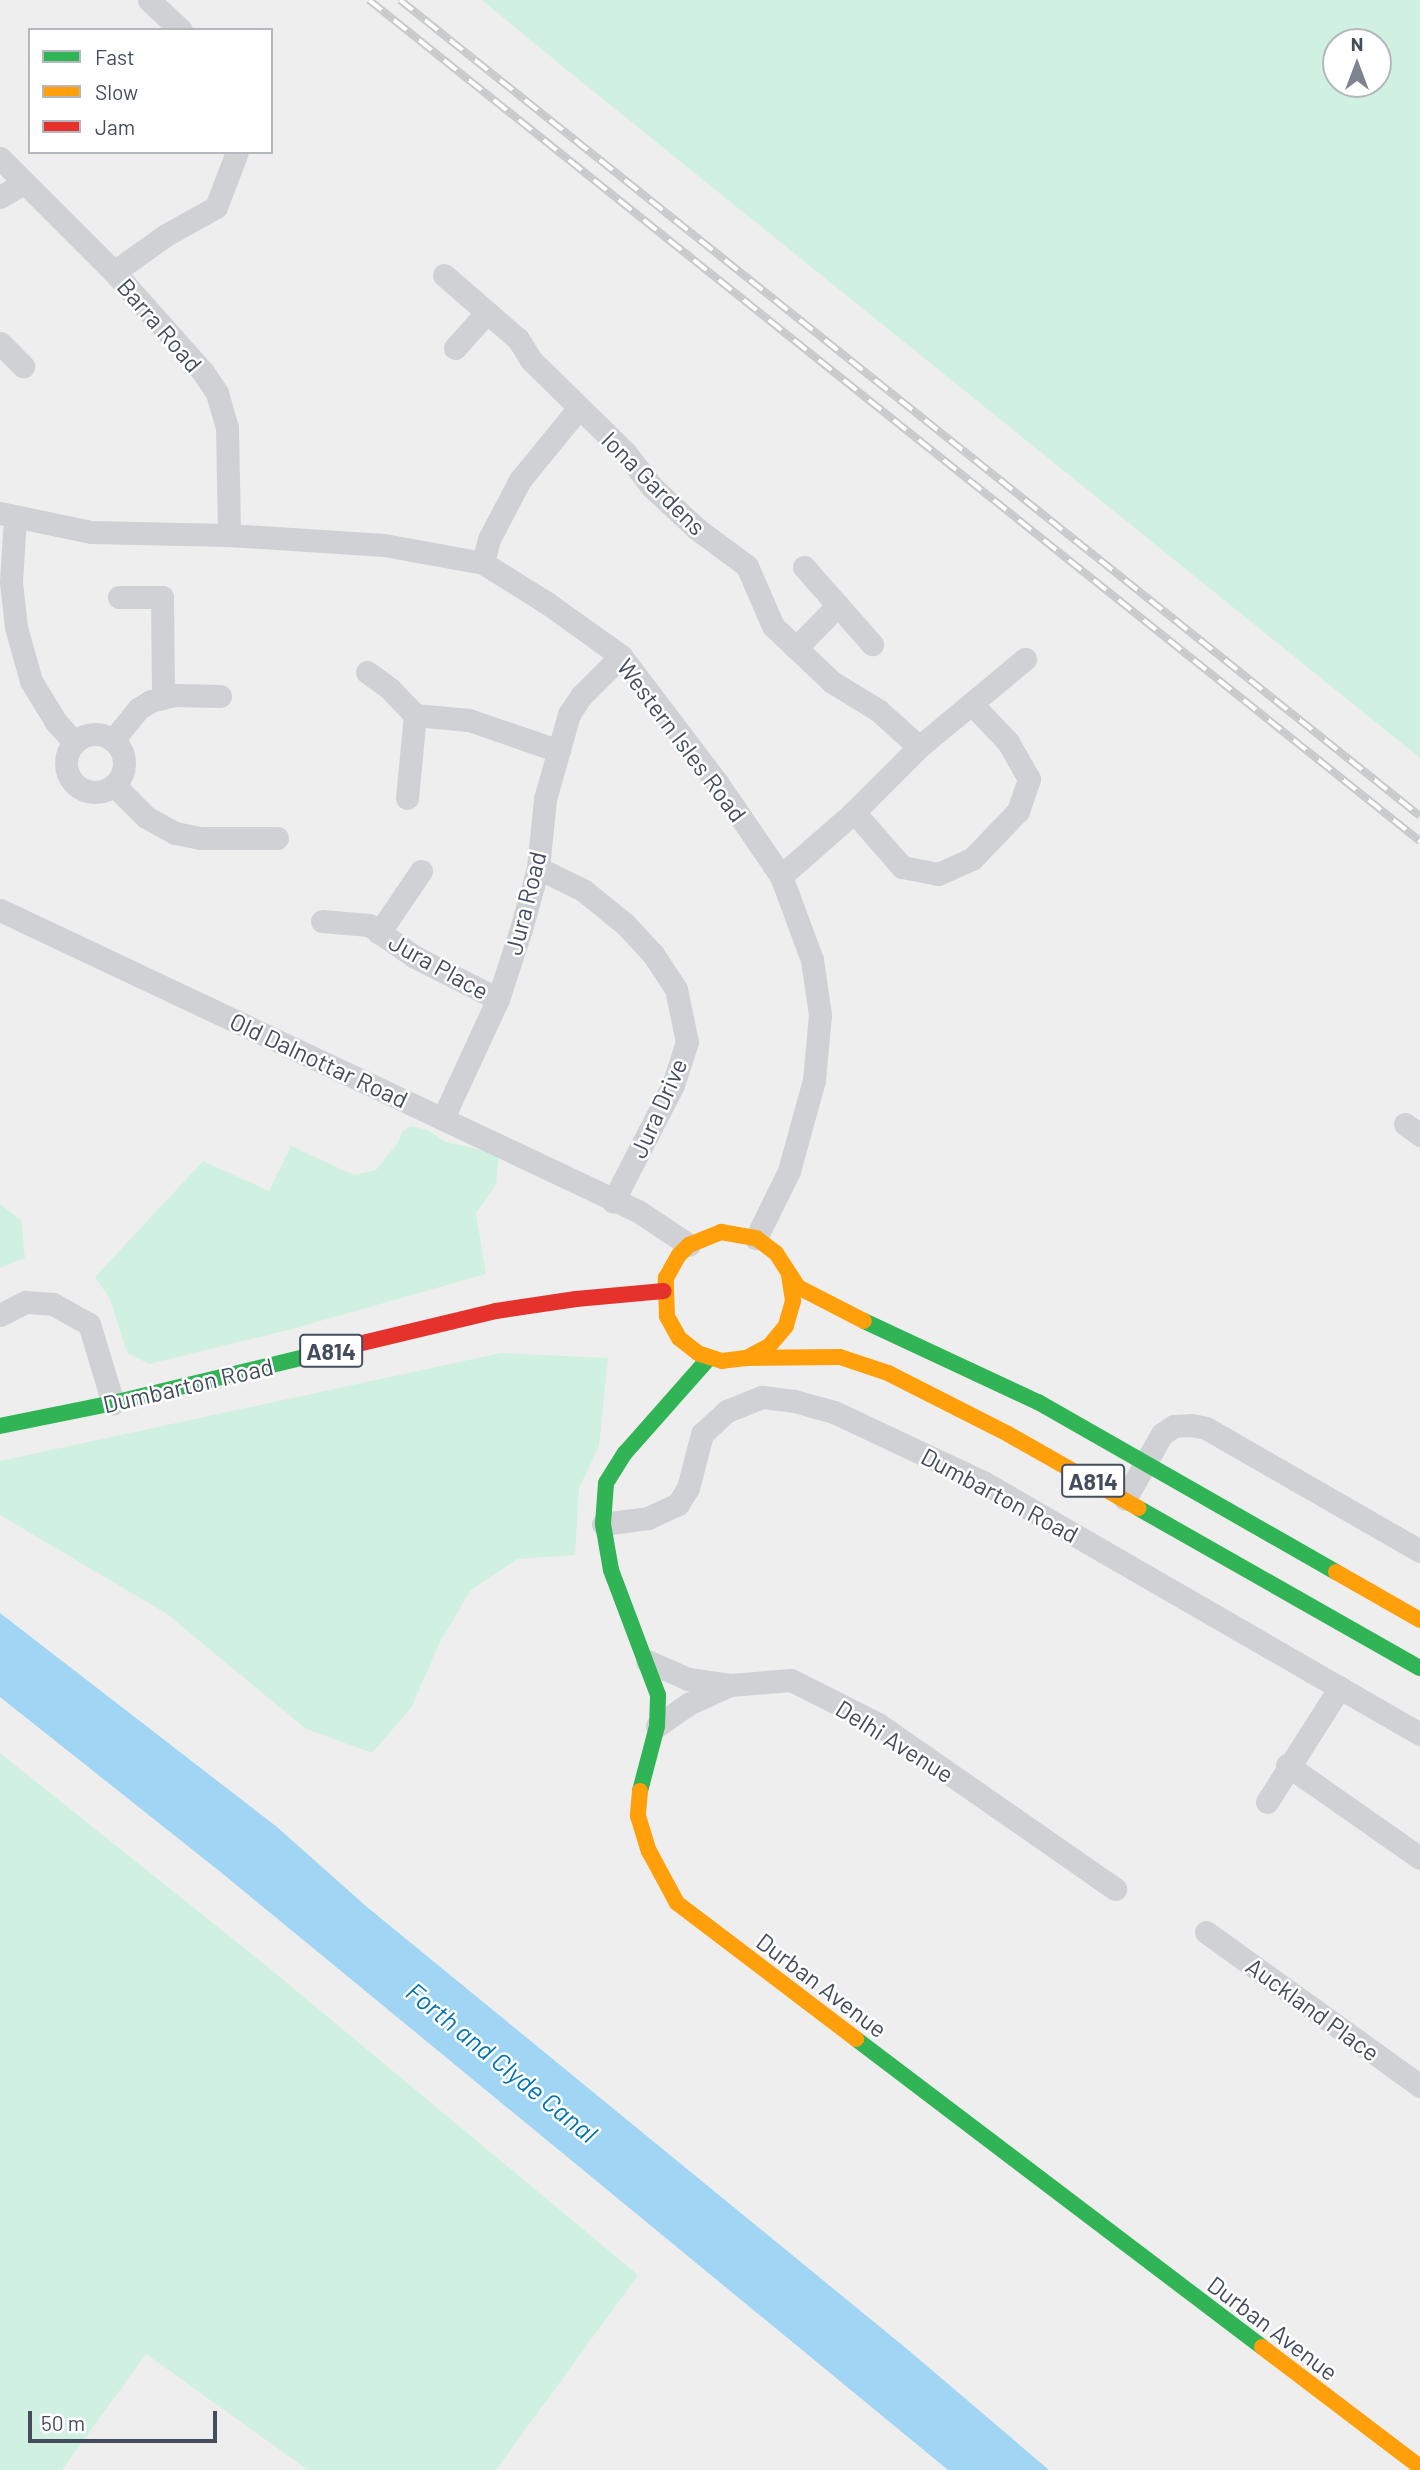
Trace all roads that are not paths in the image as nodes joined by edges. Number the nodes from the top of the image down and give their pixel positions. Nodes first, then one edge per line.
1 (149, 0) edge
2 (179, 28) edge
3 (236, 154) edge
4 (0, 158) edge
5 (23, 183) junction
6 (0, 197) edge
7 (114, 272) junction
8 (444, 275) dead end
9 (487, 312) junction
10 (0, 343) edge
11 (455, 348) dead end
12 (23, 366) dead end
13 (578, 409) junction
14 (8, 516) edge
15 (229, 535) junction
16 (483, 564) junction
17 (804, 567) dead end
18 (119, 597) dead end
19 (838, 605) junction
20 (8, 629) edge
21 (872, 644) dead end
22 (796, 648) junction
23 (621, 656) junction
24 (1025, 659) dead end
25 (367, 672) dead end
26 (220, 696) dead end
27 (163, 698) junction
28 (972, 704) junction
29 (415, 715) junction
30 (113, 740) junction
31 (74, 742) junction
32 (919, 747) junction
33 (559, 751) junction
34 (114, 785) junction
35 (407, 798) dead end
36 (854, 813) junction
37 (277, 838) dead end
38 (538, 868) junction
39 (421, 871) dead end
40 (781, 876) junction
41 (0, 909) edge
42 (322, 921) dead end
43 (379, 933) junction
44 (498, 999) junction
45 (443, 1118) junction
46 (613, 1200) junction
47 (756, 1238) junction
48 (689, 1245) junction
49 (789, 1275) junction
50 (664, 1291) junction
51 (0, 1315) edge
52 (709, 1358) junction
53 (747, 1358) junction
54 (113, 1403) junction
55 (0, 1426) edge
56 (1146, 1461) junction
57 (1125, 1499) junction
58 (603, 1524) junction
59 (1420, 1550) edge
60 (1420, 1620) edge
61 (647, 1661) junction
62 (1420, 1668) edge
63 (730, 1685) junction
64 (1340, 1687) junction
65 (657, 1726) junction
66 (1420, 1734) edge
67 (1287, 1765) junction
68 (1267, 1802) dead end
69 (1420, 1858) edge
70 (1115, 1889) dead end
71 (1206, 1932) dead end
72 (1420, 2086) edge
73 (1420, 2467) edge

1 - 2 street
3 - 7 street
4 - 5 street, Barra Road
5 - 6 street
5 - 7 street, Barra Road
7 - 15 street, Barra Road
8 - 9 street, Iona Gardens
9 - 11 street
9 - 13 street, Iona Gardens
10 - 12 street
13 - 16 street
13 - 22 street, Iona Gardens
14 - 15 street, Western Isles Road
14 - 20 street
15 - 16 street, Western Isles Road
16 - 23 street, Western Isles Road
17 - 19 street
18 - 27 street
19 - 21 street
19 - 22 street
20 - 31 street
22 - 32 street, Iona Gardens
23 - 33 street, Jura Road
23 - 40 street, Western Isles Road
24 - 28 street
25 - 29 street
26 - 27 street
27 - 30 street
28 - 32 street
28 - 36 street
29 - 33 street
29 - 35 street
30 - 31 street
30 - 34 street
31 - 34 street
32 - 36 street
33 - 38 street, Jura Road
34 - 37 street
36 - 40 street
38 - 44 street, Jura Road
38 - 46 street, Jura Drive
39 - 43 street, Jura Place
40 - 47 street, Western Isles Road
41 - 45 street, Old Dalnottar Road
42 - 43 street, Jura Place
43 - 44 street, Jura Place
44 - 45 street, Jura Road
45 - 46 street, Old Dalnottar Road
46 - 48 street, Old Dalnottar Road
47 - 48 main road
47 - 49 main road, A814
48 - 50 main road
49 - 53 main road
49 - 56 main road, A814
50 - 52 main road
50 - 54 main road, Dumbarton Road / A814
51 - 54 street
52 - 53 main road, A814
52 - 58 main road, Durban Avenue
53 - 57 main road, A814
54 - 55 main road, Dumbarton Road / A814
56 - 57 street
56 - 59 street
56 - 60 main road, A814
57 - 62 main road, A814
58 - 61 main road, Durban Avenue
58 - 64 street, Dumbarton Road
61 - 63 street
61 - 65 main road, Durban Avenue
63 - 65 street, Delhi Avenue
63 - 70 street, Delhi Avenue
64 - 66 street, Dumbarton Road
64 - 67 street
65 - 73 main road, Durban Avenue
67 - 68 street
67 - 69 street
71 - 72 street, Auckland Place

